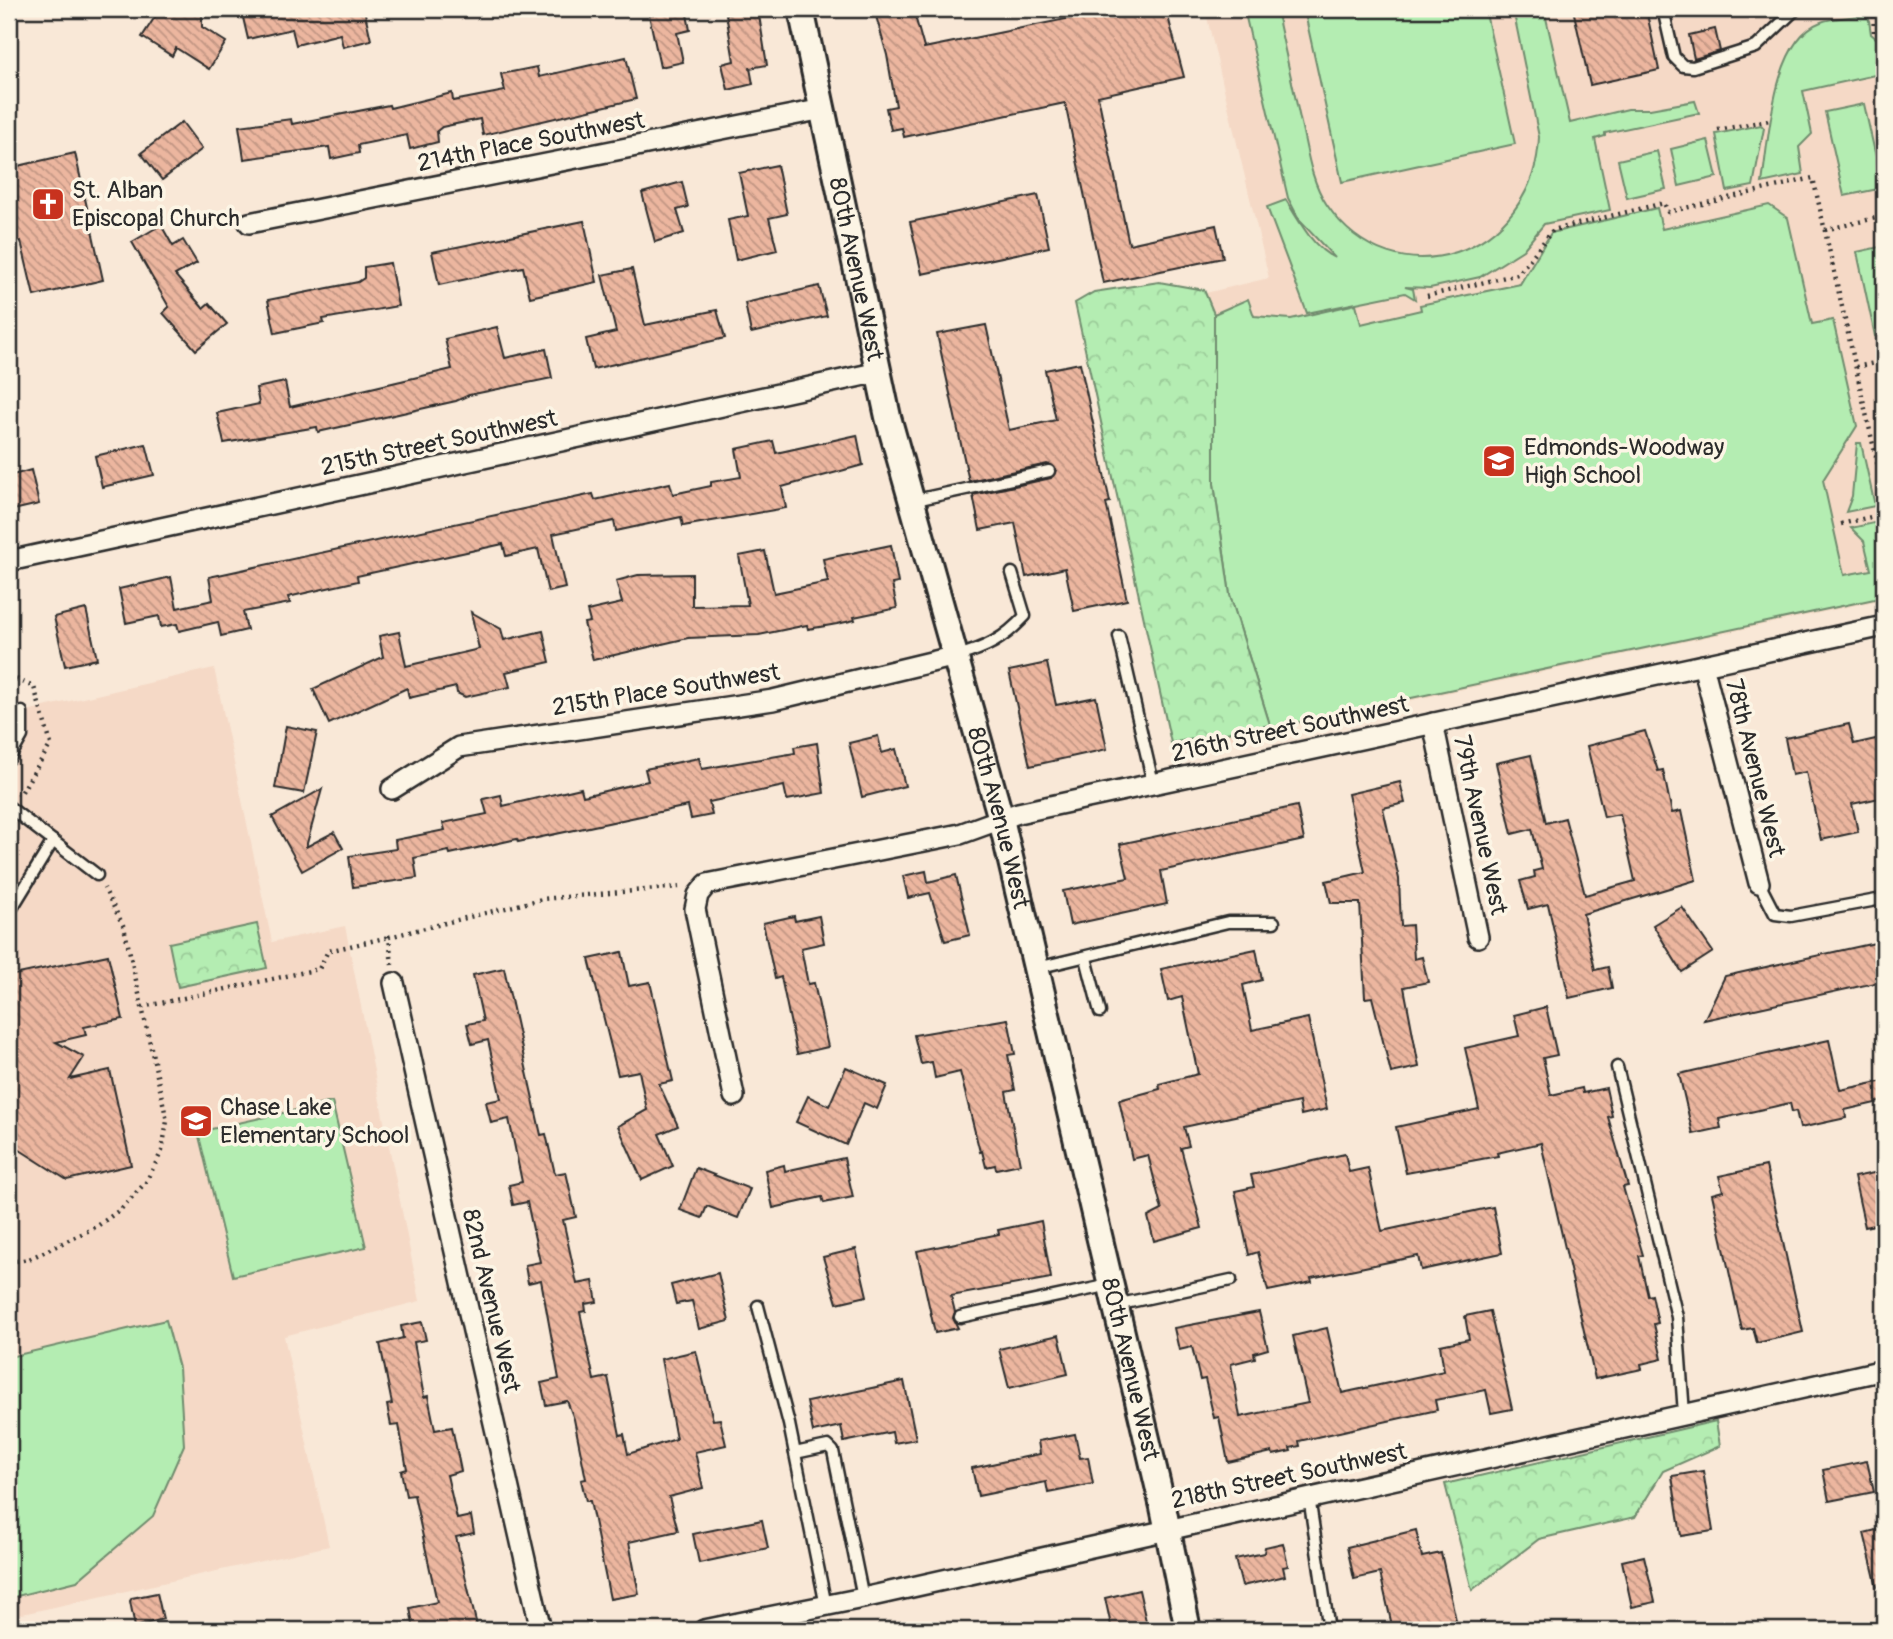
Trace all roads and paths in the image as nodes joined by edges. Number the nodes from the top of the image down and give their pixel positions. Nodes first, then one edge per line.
1 (801, 9) edge
2 (1663, 9) edge
3 (1796, 9) edge
4 (1873, 9) edge
5 (1884, 41) edge
6 (823, 109) junction
7 (1770, 120) dead end
8 (1718, 130) dead end
9 (1884, 216) edge
10 (249, 223) dead end
11 (1825, 230) junction
12 (1427, 296) dead end
13 (1884, 361) edge
14 (1856, 367) junction
15 (879, 372) junction
16 (1049, 471) dead end
17 (1884, 493) edge
18 (911, 501) junction
19 (1884, 514) edge
20 (1841, 524) dead end
21 (9, 561) edge
22 (1012, 573) dead end
23 (1884, 626) edge
24 (1119, 636) dead end
25 (956, 656) junction
26 (1703, 665) junction
27 (22, 712) dead end
28 (1433, 723) junction
29 (9, 760) edge
30 (1153, 783) junction
31 (392, 789) dead end
32 (9, 807) edge
33 (1001, 819) junction
34 (53, 841) junction
35 (97, 875) joint
36 (707, 884) junction
37 (1759, 884) joint
38 (1882, 899) dead end
39 (9, 912) edge
40 (1274, 922) dead end
41 (389, 937) junction
42 (1479, 937) dead end
43 (1086, 958) junction
44 (1037, 968) junction
45 (394, 983) joint
46 (142, 1007) junction
47 (1100, 1012) dead end
48 (1617, 1067) dead end
49 (734, 1096) dead end
50 (9, 1262) edge
51 (1231, 1280) dead end
52 (1113, 1295) junction
53 (758, 1306) dead end
54 (960, 1317) dead end
55 (1884, 1370) edge
56 (1684, 1414) junction
57 (795, 1453) junction
58 (1309, 1496) junction
59 (1167, 1528) junction
60 (863, 1598) junction
61 (826, 1606) junction
62 (541, 1630) edge
63 (704, 1630) edge
64 (1188, 1630) edge
65 (1329, 1630) edge

1 - 6 street, 80th Avenue West
2 - 3 lane
4 - 5 path
6 - 10 street, 214th Place Southwest
6 - 15 street, 80th Avenue West
7 - 8 path
9 - 11 path
11 - 12 path
11 - 14 path
13 - 14 path
14 - 17 path
15 - 18 street, 80th Avenue West
15 - 21 street, 215th Street Southwest
16 - 18 lane
18 - 25 street, 80th Avenue West
19 - 20 path
22 - 25 lane
23 - 26 street, 216th Street Southwest
24 - 30 lane
25 - 31 street, 215th Place Southwest
25 - 33 street, 80th Avenue West
26 - 28 street, 216th Street Southwest
26 - 37 street, 78th Avenue West
27 - 29 lane
28 - 30 street, 216th Street Southwest
28 - 42 street, 79th Avenue West
30 - 33 street, 216th Street Southwest
32 - 34 lane
33 - 36 street, 216th Street Southwest
33 - 44 street, 80th Avenue West
34 - 35 lane
34 - 39 lane
35 - 46 path
36 - 41 path
36 - 49 street
37 - 38 lane
40 - 43 lane
41 - 45 path
41 - 46 path
43 - 44 lane
43 - 47 lane
44 - 52 street, 80th Avenue West
45 - 62 street, 82nd Avenue West
46 - 50 path
48 - 56 lane
51 - 52 lane
52 - 54 lane
52 - 59 street, 80th Avenue West
53 - 57 lane
55 - 56 street, 218th Street Southwest
56 - 58 street, 218th Street Southwest
57 - 60 lane
57 - 61 lane
58 - 59 street, 218th Street Southwest
58 - 65 lane
59 - 60 street, 218th Street Southwest
59 - 64 street, 80th Avenue West
60 - 61 street, 218th Street Southwest
61 - 63 street, 218th Street Southwest

